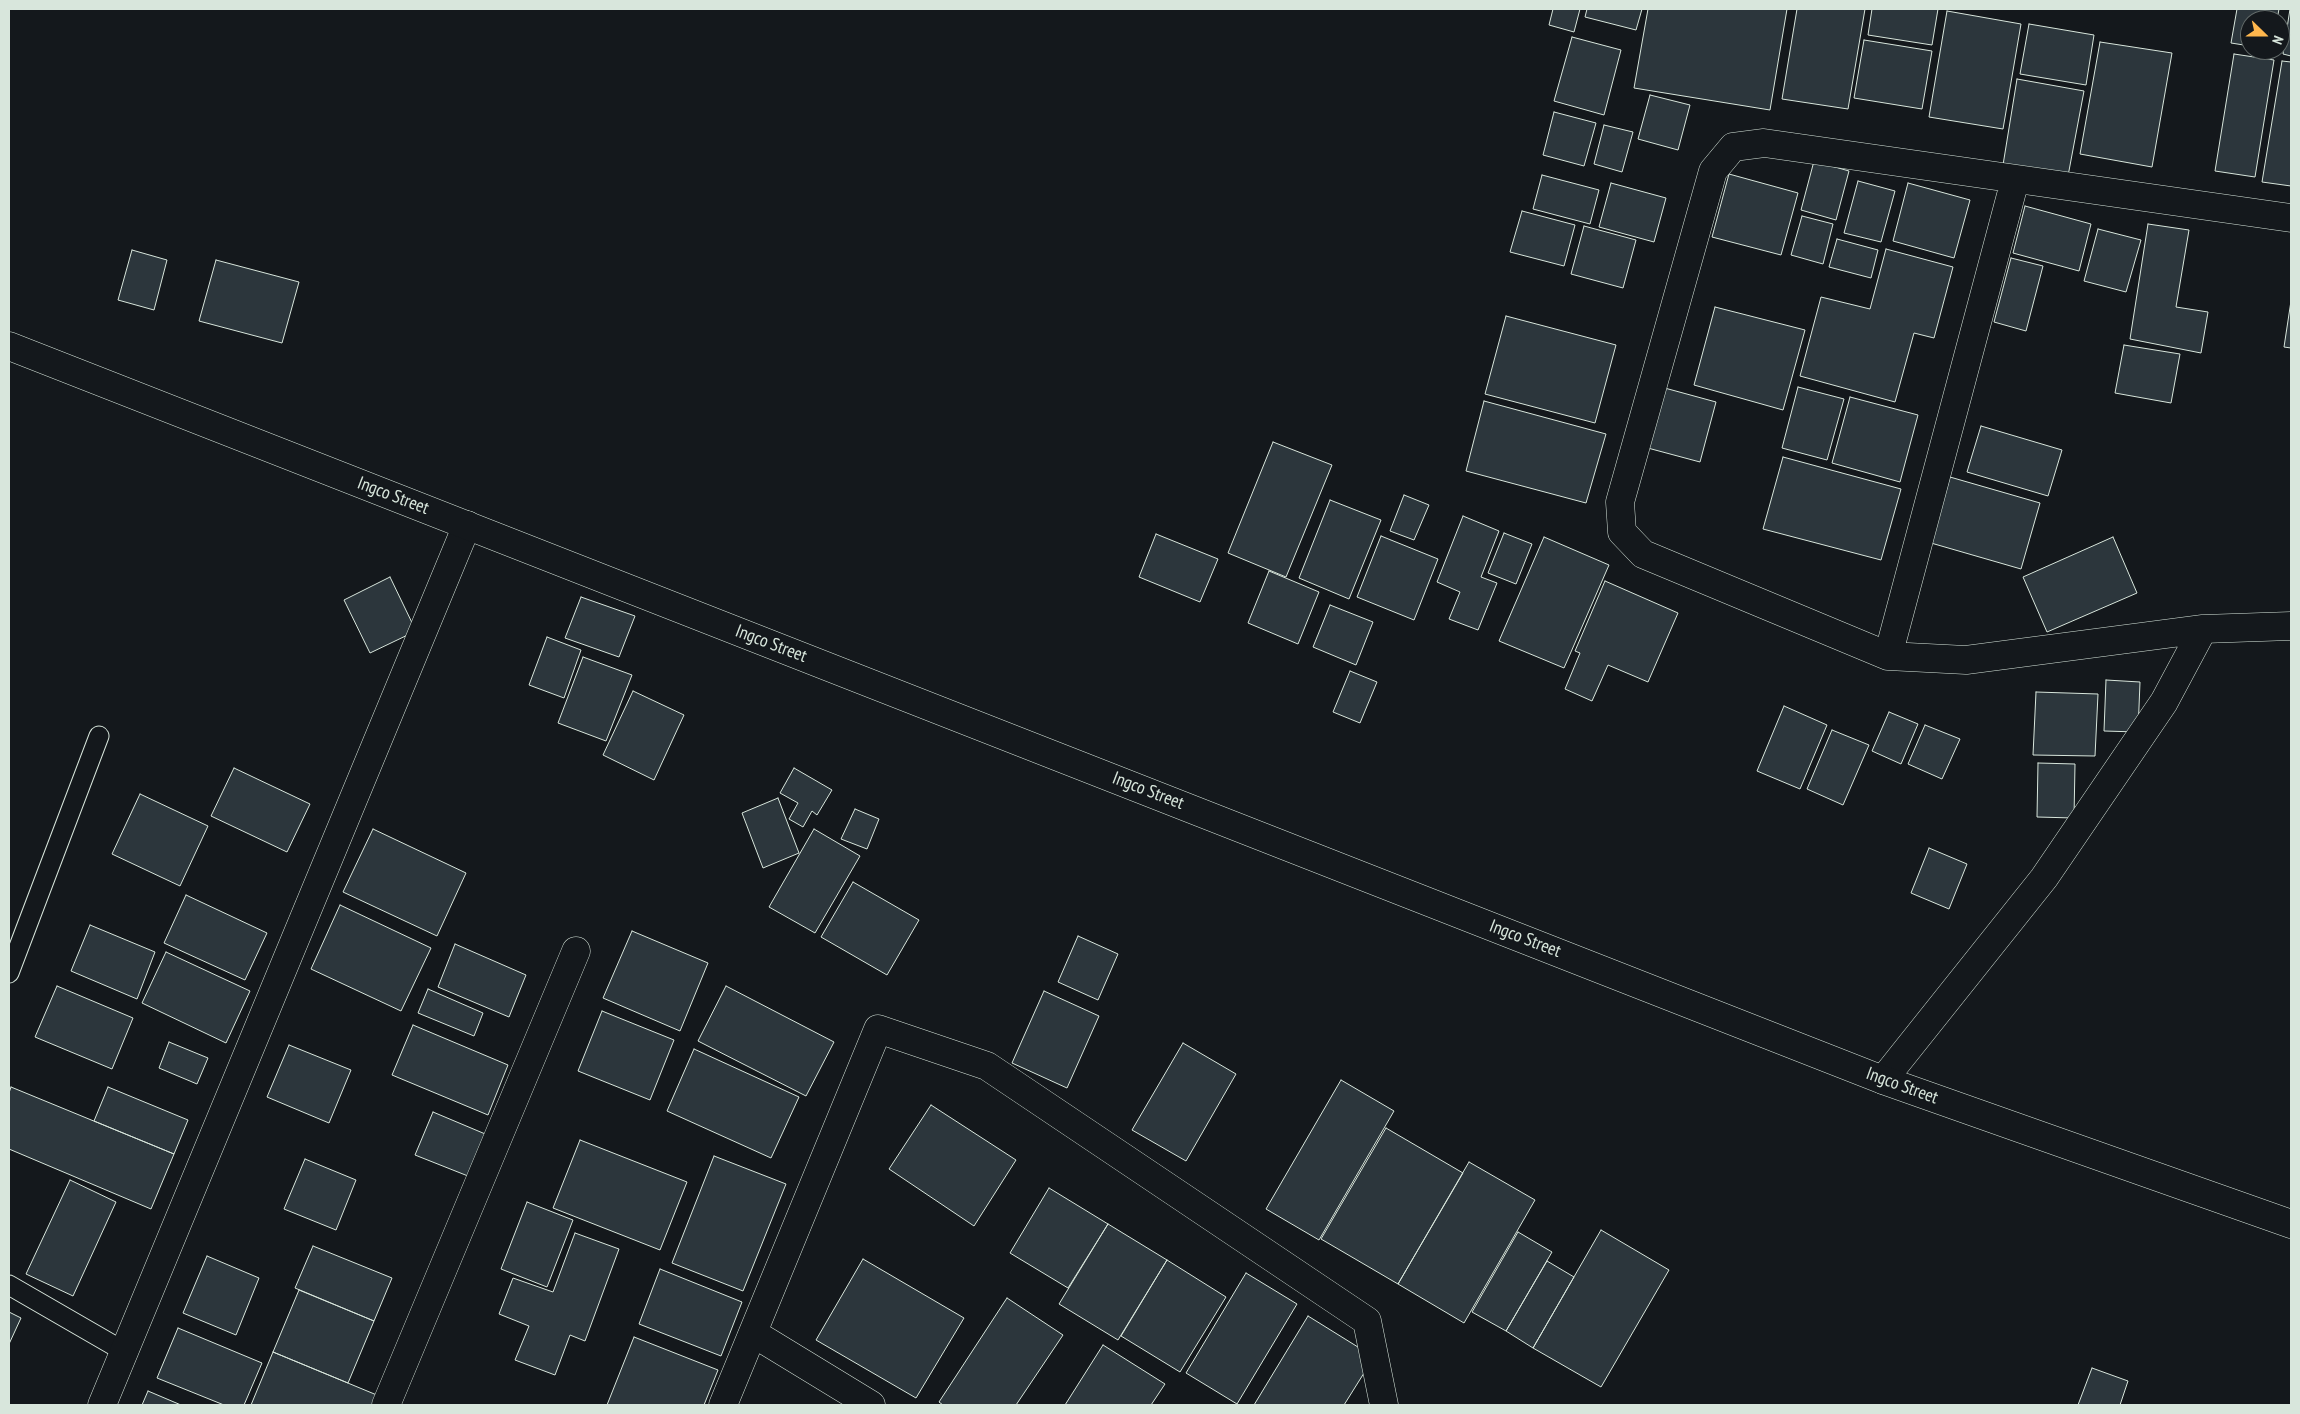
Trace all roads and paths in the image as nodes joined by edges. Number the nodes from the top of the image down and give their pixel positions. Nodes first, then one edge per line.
1 (2015, 180) junction
2 (2291, 218) edge
3 (9, 346) edge
4 (467, 524) junction
5 (2291, 626) edge
6 (2203, 629) junction
7 (1888, 656) junction
8 (99, 736) dead end
9 (576, 951) dead end
10 (9, 973) edge
11 (1883, 1080) junction
12 (2291, 1224) edge
13 (9, 1285) edge
14 (754, 1332) junction
15 (125, 1352) junction
16 (102, 1405) edge
17 (386, 1405) edge
18 (723, 1405) edge
19 (871, 1405) edge
20 (1384, 1405) edge

1 - 2 street
1 - 7 street
1 - 7 street
3 - 4 street, Ingco Street
4 - 11 street, Ingco Street
4 - 15 street
5 - 6 street
6 - 7 street
6 - 11 street
8 - 10 lane
9 - 17 street
11 - 12 street, Ingco Street
13 - 15 lane
14 - 18 street
14 - 19 street
14 - 20 street
15 - 16 street

